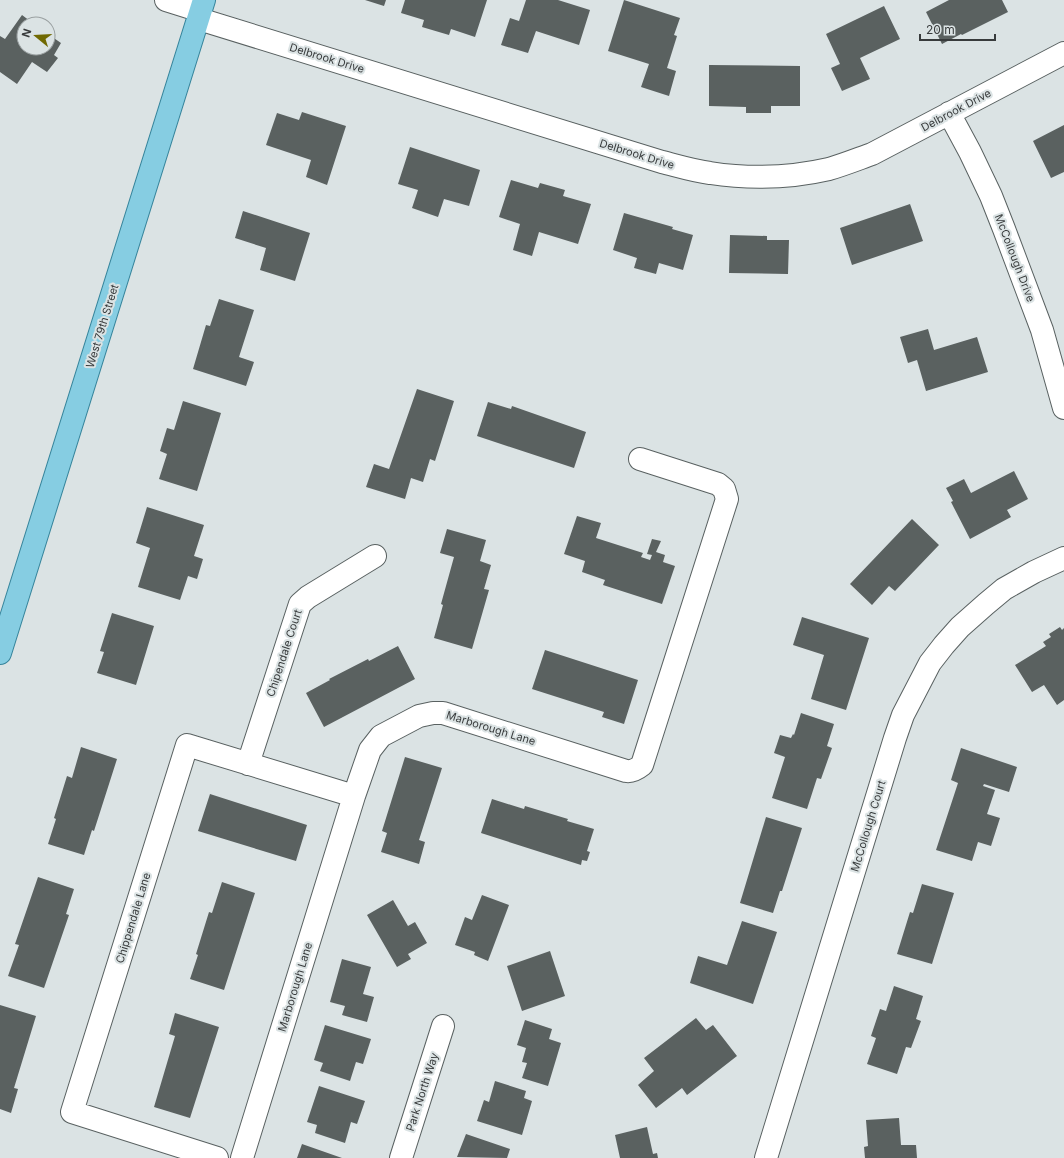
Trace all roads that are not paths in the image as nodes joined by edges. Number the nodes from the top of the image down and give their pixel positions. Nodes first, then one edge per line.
1 (166, 0) edge
2 (201, 10) edge
3 (1064, 53) edge
4 (949, 113) junction
5 (1064, 408) edge
6 (640, 459) dead end
7 (376, 556) dead end
8 (1064, 558) edge
9 (0, 652) edge
10 (248, 764) junction
11 (354, 796) junction
12 (443, 1026) dead end
13 (217, 1158) edge
14 (242, 1158) edge
15 (401, 1158) edge
16 (766, 1158) edge

1 - 2 street, Delbrook Drive
2 - 4 street, Delbrook Drive
2 - 9 main road, West 79th Street
3 - 4 street, Delbrook Drive
4 - 5 street, McCollough Drive
6 - 11 street, Marborough Lane
7 - 10 street, Chipendale Court
8 - 16 street, McCollough Court
10 - 11 street, Chippendale Lane
10 - 13 street, Chippendale Lane
11 - 14 street, Marborough Lane
12 - 15 street, Park North Way

